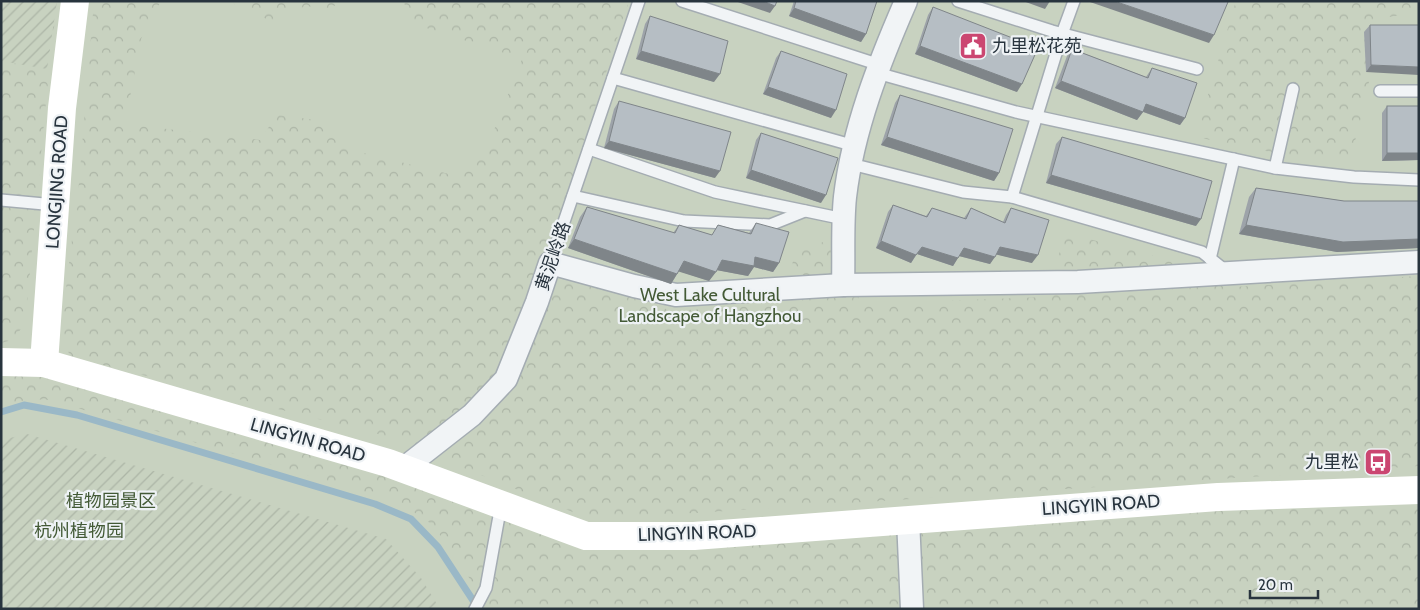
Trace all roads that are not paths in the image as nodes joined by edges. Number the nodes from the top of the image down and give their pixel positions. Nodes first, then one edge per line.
1 (75, 1) edge
2 (639, 1) edge
3 (682, 1) edge
4 (906, 1) edge
5 (958, 1) edge
6 (1074, 1) edge
7 (1062, 34) junction
8 (878, 69) junction
9 (1197, 69) dead end
10 (613, 78) junction
11 (1293, 89) dead end
12 (1380, 91) dead end
13 (1419, 91) edge
14 (1036, 116) junction
15 (589, 149) junction
16 (853, 155) junction
17 (1234, 159) junction
18 (1275, 168) junction
19 (1419, 180) edge
20 (573, 196) junction
21 (1012, 197) junction
22 (1, 200) edge
23 (55, 205) junction
24 (805, 211) junction
25 (844, 219) junction
26 (1419, 262) edge
27 (550, 263) junction
28 (1219, 266) junction
29 (843, 285) junction
30 (1, 362) edge
31 (44, 363) junction
32 (403, 469) junction
33 (1419, 490) edge
34 (501, 505) junction
35 (908, 519) junction
36 (475, 609) edge
37 (912, 609) edge

1 - 23 main road, LONGJING ROAD
2 - 10 lane, 黄泥岭路
3 - 8 lane
4 - 8 street
5 - 7 lane
6 - 7 lane
7 - 9 lane
7 - 14 lane
8 - 14 lane
8 - 16 street
10 - 15 lane, 黄泥岭路
10 - 16 lane
11 - 18 lane
12 - 13 lane
14 - 17 lane
14 - 21 lane
15 - 20 lane, 黄泥岭路
15 - 24 lane
16 - 21 lane
16 - 25 street
17 - 18 lane
17 - 28 lane
18 - 19 lane
20 - 24 lane
20 - 27 lane, 黄泥岭路
21 - 28 lane
22 - 23 lane
23 - 31 main road, LONGJING ROAD
24 - 25 lane
25 - 29 street
26 - 28 street
27 - 29 street
27 - 32 street, 黄泥岭路
28 - 29 street
30 - 31 main road, LINGYIN ROAD
31 - 32 main road, LINGYIN ROAD
32 - 34 main road, LINGYIN ROAD
33 - 35 main road, LINGYIN ROAD
34 - 35 main road, LINGYIN ROAD
34 - 36 lane
35 - 37 street

